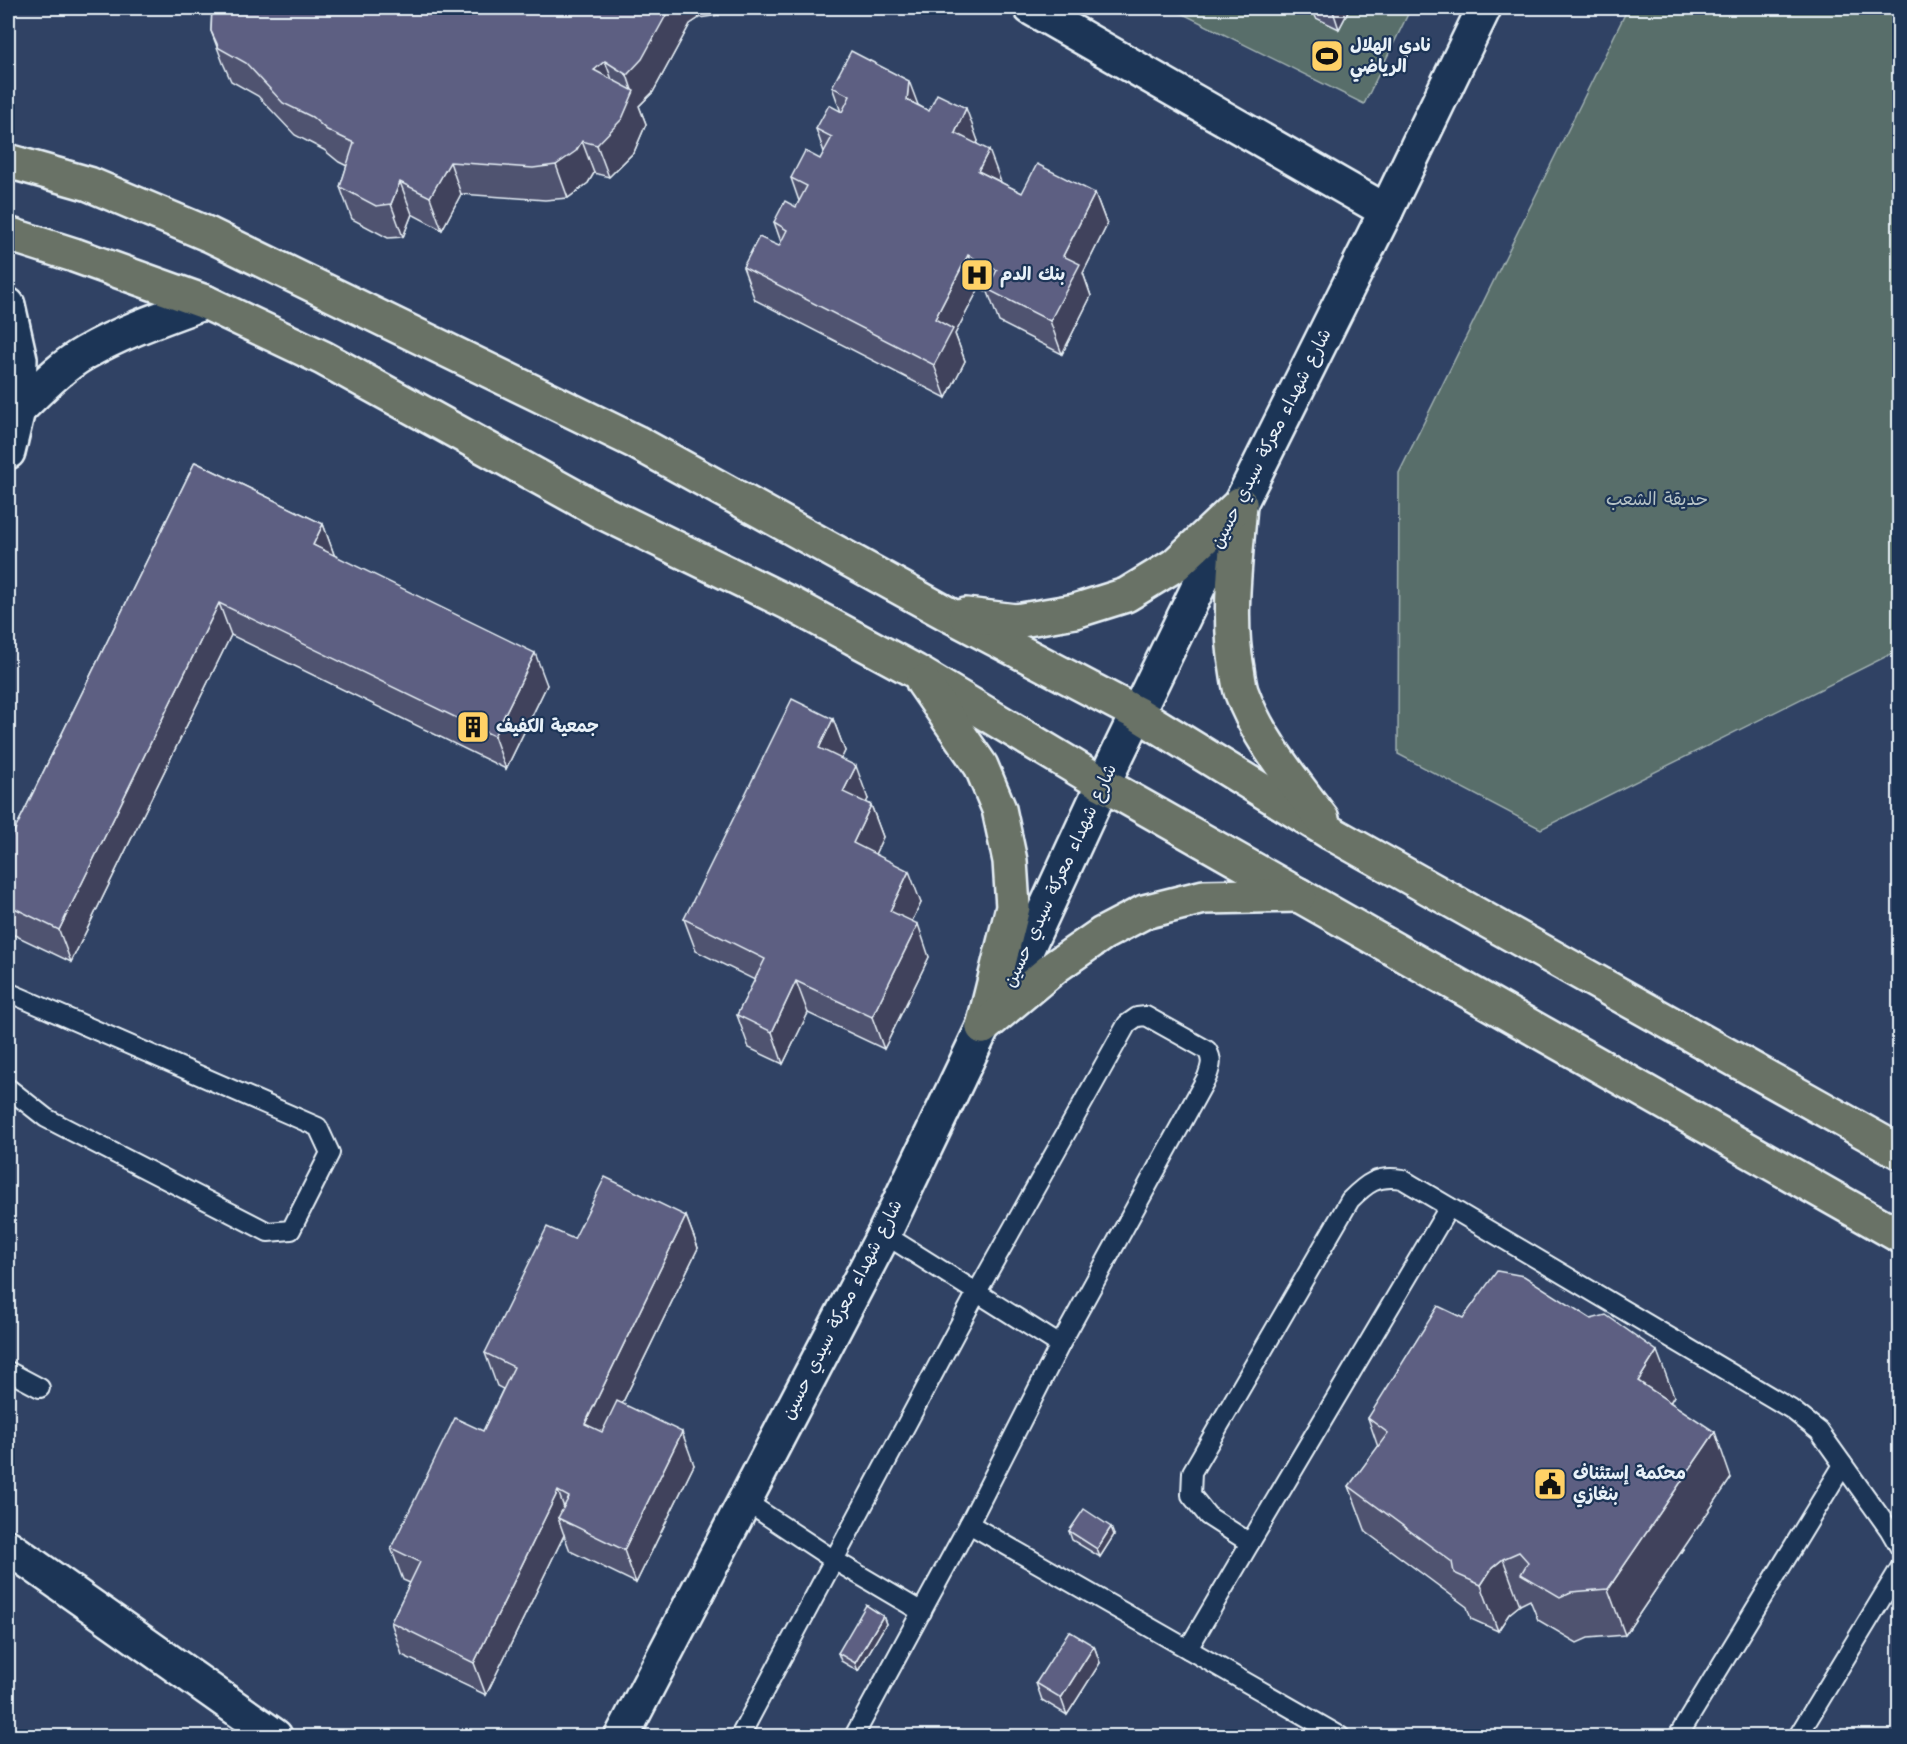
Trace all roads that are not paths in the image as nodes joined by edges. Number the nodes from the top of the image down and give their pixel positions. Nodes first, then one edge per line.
1 (1031, 8) edge
2 (1484, 8) edge
3 (8, 161) edge
4 (1386, 211) junction
5 (8, 234) edge
6 (205, 302) junction
7 (8, 305) edge
8 (18, 411) junction
9 (8, 452) edge
10 (1240, 504) junction
11 (946, 613) junction
12 (915, 671) junction
13 (1138, 714) junction
14 (1103, 784) junction
15 (1331, 833) junction
16 (1300, 895) junction
17 (8, 992) edge
18 (983, 1026) junction
19 (8, 1088) edge
20 (1899, 1152) edge
21 (1449, 1207) junction
22 (884, 1234) junction
23 (1899, 1236) edge
24 (977, 1292) junction
25 (1060, 1345) junction
26 (8, 1371) edge
27 (40, 1388) dead end
28 (1844, 1465) junction
29 (745, 1501) junction
30 (969, 1524) junction
31 (1250, 1543) junction
32 (8, 1547) edge
33 (1899, 1548) edge
34 (834, 1560) junction
35 (1899, 1568) edge
36 (921, 1612) junction
37 (1188, 1650) junction
38 (274, 1737) edge
39 (622, 1737) edge
40 (740, 1737) edge
41 (854, 1737) edge
42 (1340, 1737) edge
43 (1678, 1737) edge
44 (1798, 1737) edge

1 - 4 main road
2 - 4 main road, شارع شهداء معركة سيدي حسين
3 - 11 main road
4 - 10 main road, شارع شهداء معركة سيدي حسين
5 - 6 main road
6 - 8 main road
6 - 12 main road
7 - 8 main road
8 - 9 main road
10 - 11 main road
10 - 13 main road, شارع شهداء معركة سيدي حسين
10 - 15 main road
11 - 13 main road
12 - 14 main road
12 - 18 main road
13 - 14 main road, شارع شهداء معركة سيدي حسين
13 - 15 main road
14 - 16 main road
14 - 18 main road, شارع شهداء معركة سيدي حسين
15 - 20 main road
16 - 18 main road
16 - 23 main road
17 - 19 lane
18 - 22 main road, شارع شهداء معركة سيدي حسين
21 - 28 lane
21 - 31 lane
21 - 31 lane
22 - 24 lane
22 - 29 main road, شارع شهداء معركة سيدي حسين
24 - 25 lane
24 - 25 lane
24 - 34 lane
25 - 30 lane
26 - 27 lane
28 - 33 lane
28 - 43 lane
29 - 34 lane
29 - 39 main road, شارع شهداء معركة سيدي حسين
30 - 36 lane
30 - 37 lane
31 - 37 lane
32 - 38 main road
34 - 36 lane
34 - 40 lane
35 - 44 lane
36 - 41 lane
37 - 42 lane

